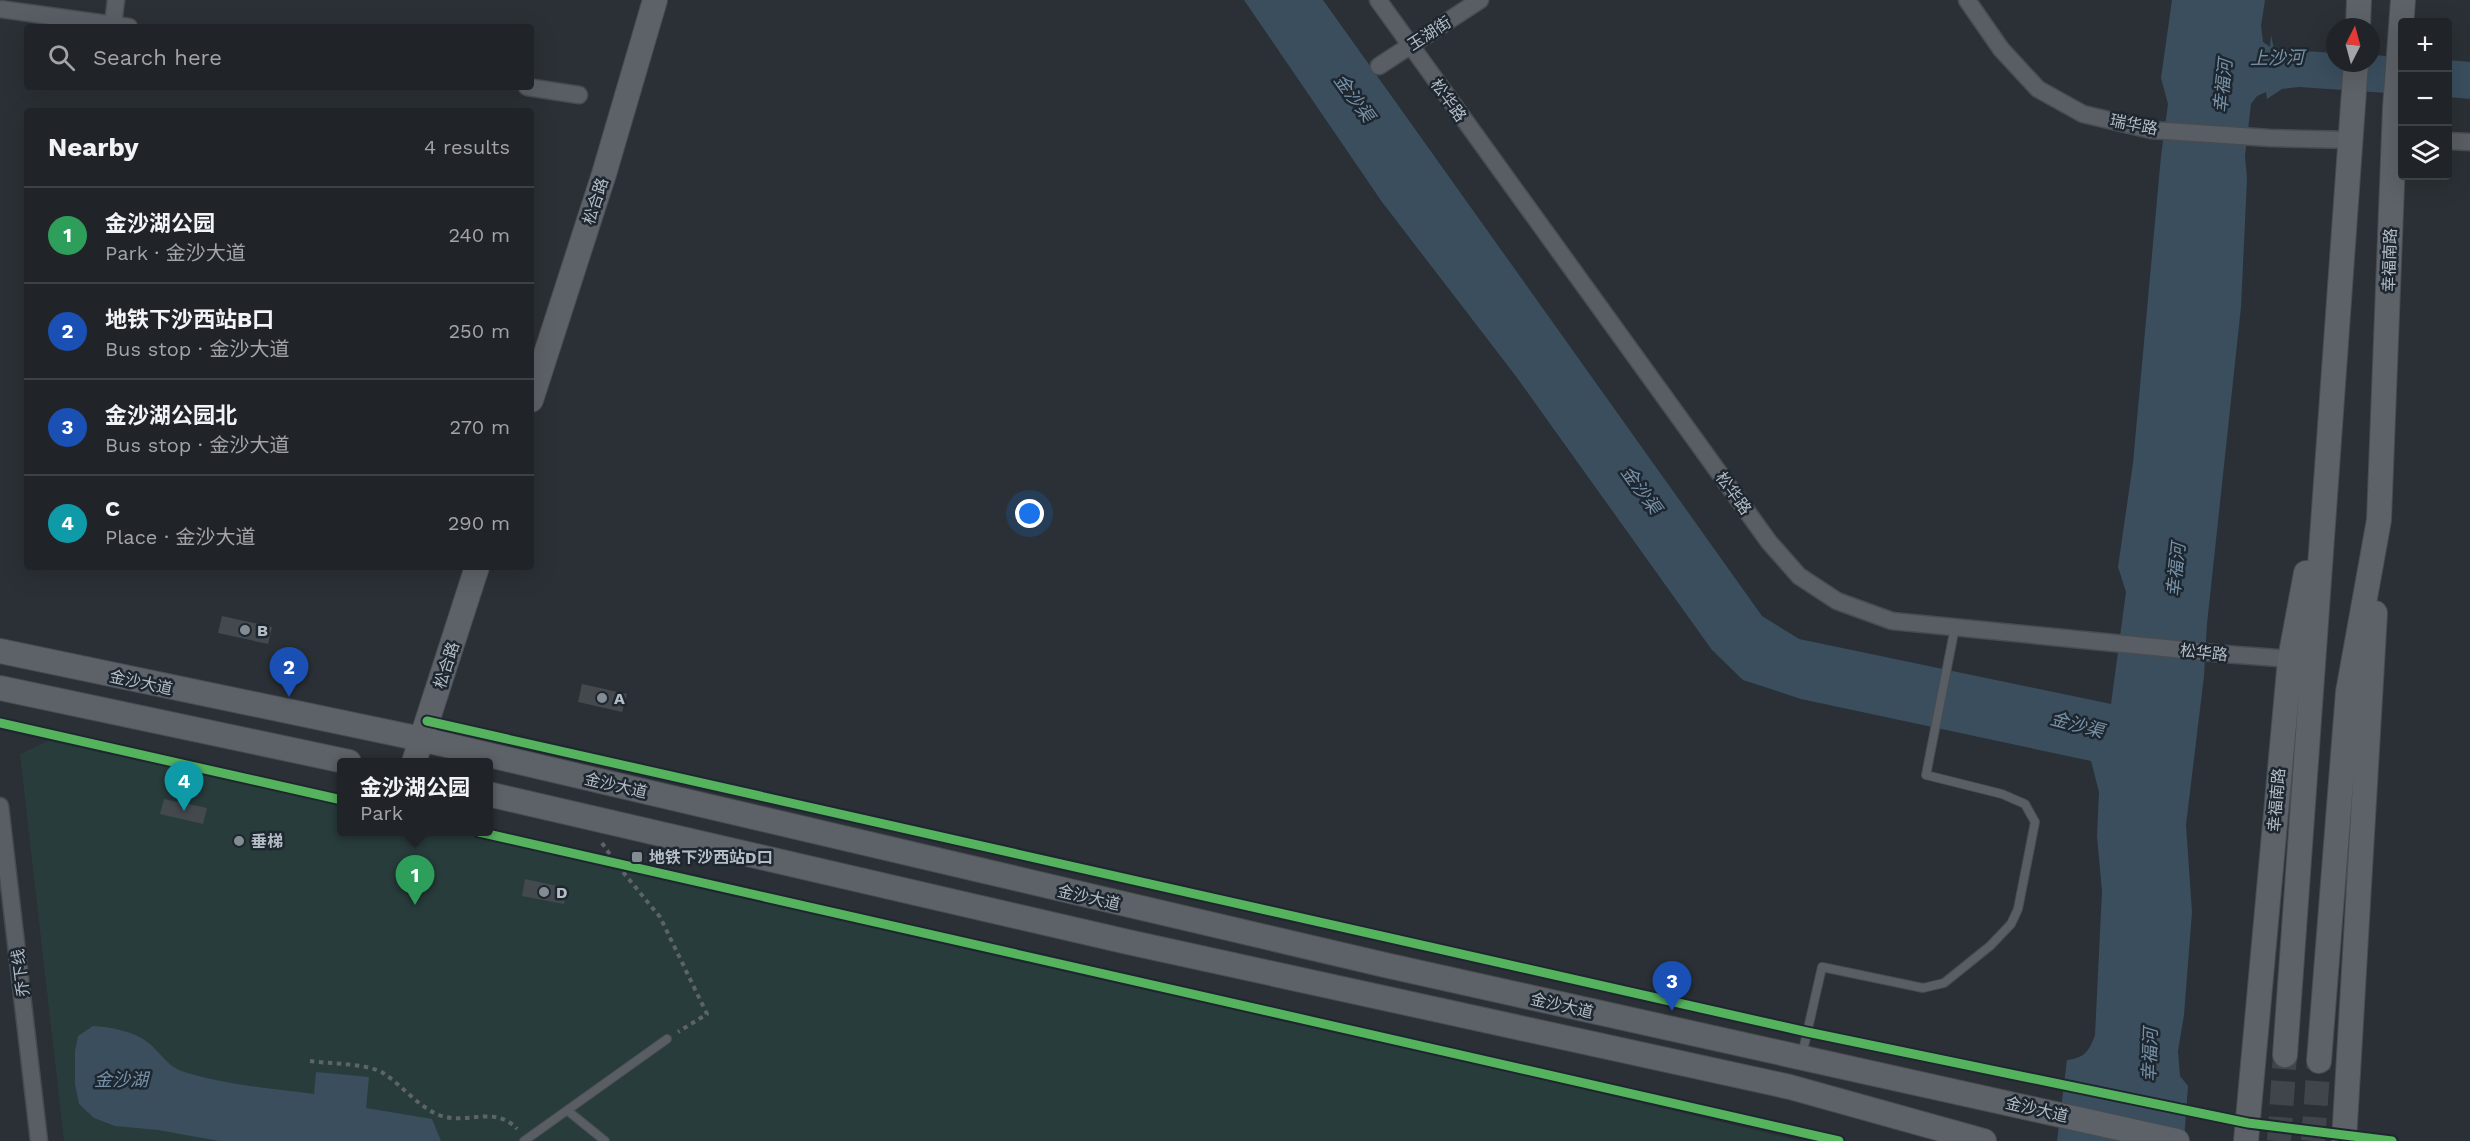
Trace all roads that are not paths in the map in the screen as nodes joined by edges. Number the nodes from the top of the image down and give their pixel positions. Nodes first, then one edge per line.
1 (116, 0) edge
2 (655, 0) edge
3 (1378, 0) edge
4 (1480, 0) edge
5 (1967, 0) edge
6 (2359, 0) edge
7 (2403, 0) edge
8 (0, 9) edge
9 (2358, 18) edge
10 (107, 24) edge
11 (121, 24) edge
12 (1411, 46) junction
13 (1379, 66) dead end
14 (2355, 72) edge
15 (534, 88) edge
16 (579, 95) dead end
17 (2398, 138) edge
18 (2350, 140) junction
19 (2452, 141) edge
20 (2470, 142) edge
21 (534, 391) edge
22 (2327, 461) junction
23 (2379, 520) junction
24 (476, 570) edge
25 (1955, 627) junction
26 (0, 651) edge
27 (2290, 659) junction
28 (0, 688) edge
29 (422, 739) junction
30 (415, 758) edge
31 (337, 759) edge
32 (493, 795) edge
33 (0, 806) edge
34 (667, 1039) road end
35 (2285, 1055) tunnel mouth
36 (1801, 1059) junction
37 (2319, 1061) tunnel mouth
38 (568, 1111) junction
39 (525, 1140) edge
40 (39, 1141) edge
41 (605, 1141) edge
42 (1984, 1141) edge
43 (2177, 1141) edge
44 (2246, 1141) edge
45 (2344, 1141) edge

1 - 11 street
2 - 21 main road, 松合路
3 - 12 street, 松华路
4 - 12 street, 玉湖街
5 - 18 street, 瑞华路
6 - 9 main road
7 - 17 main road, 幸福南路
8 - 10 street
12 - 13 street, 玉湖街
12 - 25 street, 松华路
14 - 18 main road, 幸福南路
15 - 16 street
17 - 23 main road, 幸福南路
18 - 22 main road, 幸福南路
19 - 20 street
22 - 27 main road, 幸福南路
22 - 35 main road, 幸福南路
23 - 37 main road, 幸福南路
23 - 45 main road, 幸福南路
24 - 29 main road, 松合路
25 - 27 street, 松华路
25 - 36 lane
26 - 29 main road, 金沙大道
27 - 44 main road, 幸福南路
28 - 31 main road
29 - 30 main road, 松合路
29 - 36 main road, 金沙大道
32 - 42 main road, 金沙大道
33 - 40 street, 乔下线
34 - 38 lane
36 - 43 main road, 金沙大道
38 - 39 lane
38 - 41 lane

